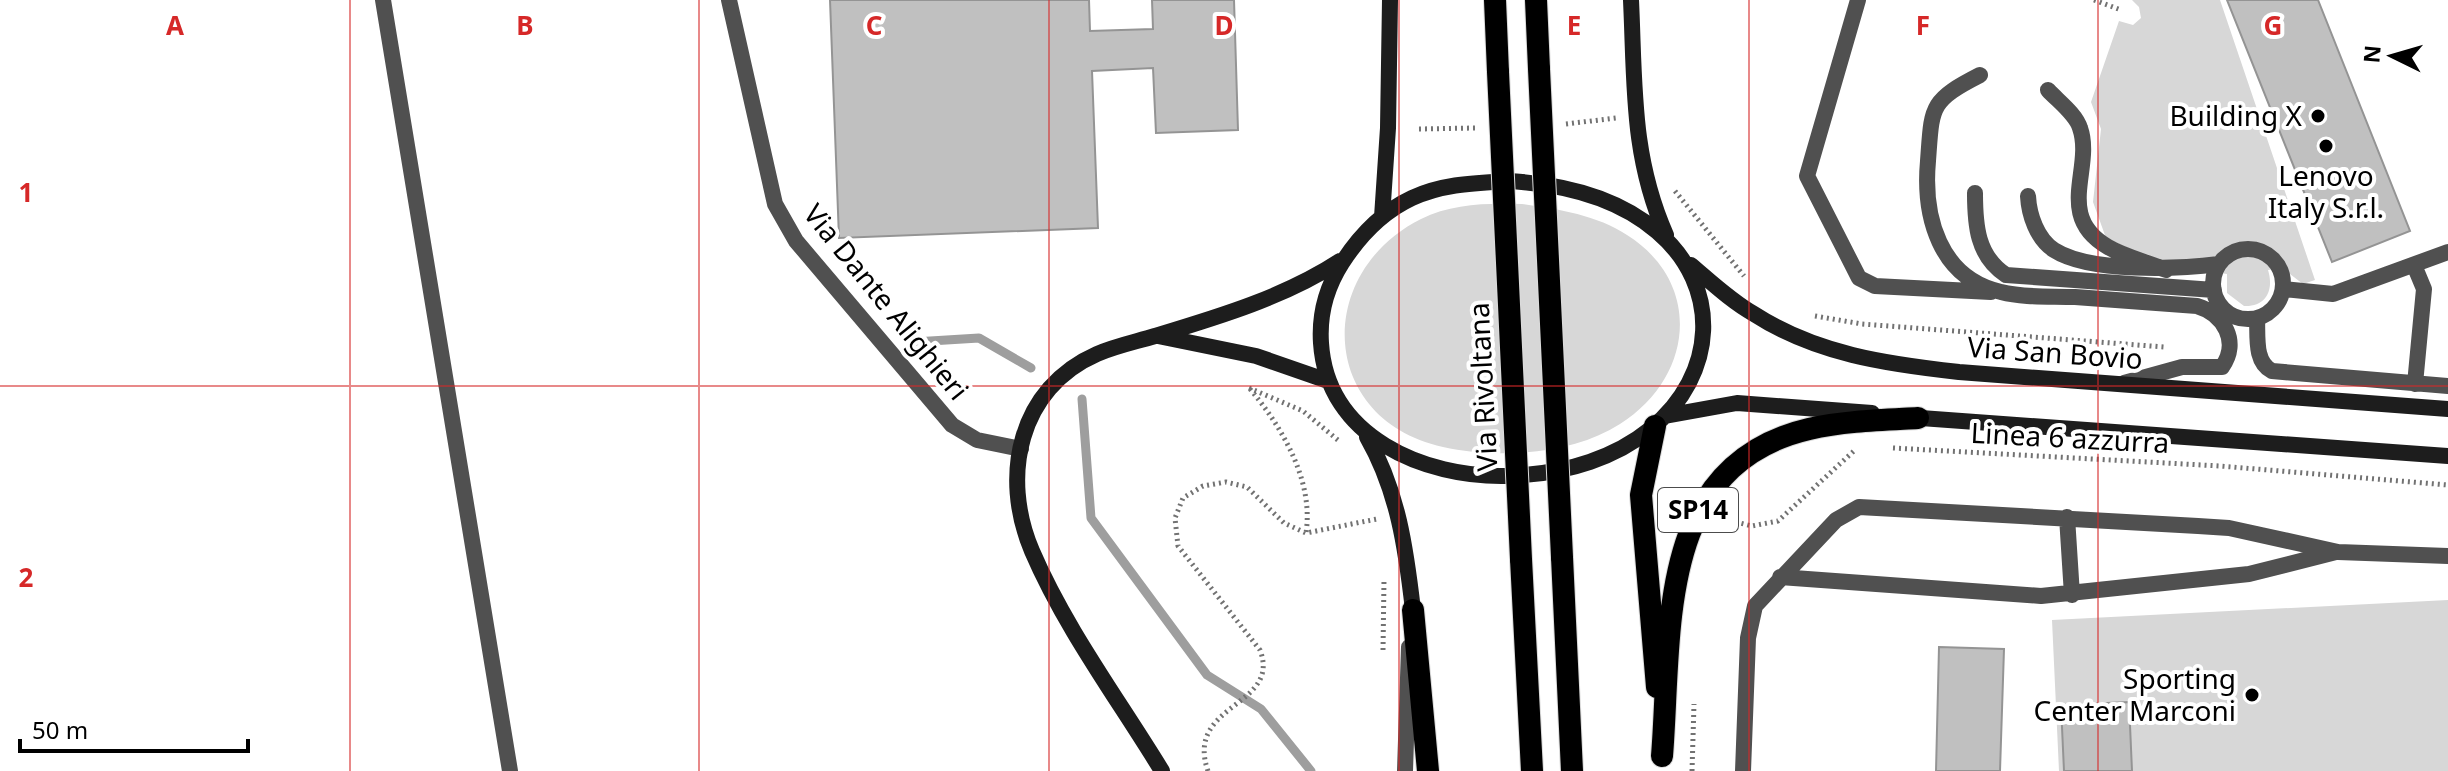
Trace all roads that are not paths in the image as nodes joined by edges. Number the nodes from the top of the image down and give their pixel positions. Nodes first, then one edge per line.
1 (383, 0) edge
2 (729, 0) edge
3 (1390, 0) edge
4 (1495, 0) edge
5 (1536, 0) edge
6 (1631, 0) edge
7 (1858, 0) edge
8 (1980, 75) dead end
9 (2048, 90) dead end
10 (1975, 193) dead end
11 (2028, 196) dead end
12 (1382, 217) junction
13 (1668, 240) junction
14 (2448, 252) edge
15 (1345, 258) junction
16 (1687, 261) junction
17 (2219, 264) junction
18 (2414, 265) junction
19 (2166, 270) junction
20 (2284, 289) junction
21 (2214, 290) junction
22 (2001, 292) junction
23 (2257, 318) junction
24 (1156, 336) junction
25 (1328, 381) junction
26 (2120, 384) junction
27 (2415, 384) junction
28 (2448, 386) edge
29 (2448, 409) edge
30 (1918, 418) junction
31 (1660, 421) junction
32 (1363, 429) junction
33 (1021, 449) junction
34 (2448, 456) edge
35 (2067, 517) junction
36 (2338, 552) junction
37 (2448, 556) edge
38 (1780, 577) junction
39 (2072, 595) junction
40 (1413, 610) junction
41 (1662, 764) edge
42 (510, 771) edge
43 (1162, 771) edge
44 (1405, 771) edge
45 (1428, 771) edge
46 (1532, 771) edge
47 (1572, 771) edge
48 (1743, 771) edge

1 - 42 street
2 - 33 street, Via Dante Alighieri
3 - 12 main road
4 - 46 highway, Via Rivoltana, bridge
5 - 47 highway, bridge
6 - 13 main road
7 - 22 street
8 - 22 street
9 - 19 street
10 - 21 street
11 - 19 street
12 - 13 main road
12 - 15 main road
13 - 16 main road, Via San Bovio
14 - 18 street
15 - 24 main road
15 - 25 main road
16 - 26 main road, Via San Bovio
16 - 31 main road
17 - 19 street
17 - 20 street
17 - 21 street
18 - 20 street
18 - 27 street
20 - 23 street
21 - 23 street
22 - 26 street
23 - 27 street
24 - 25 main road
24 - 33 main road
25 - 32 main road
26 - 29 main road, Via San Bovio
27 - 28 street
30 - 31 main road
30 - 34 main road
30 - 41 highway, SP14
31 - 32 main road
31 - 41 highway, SP14
32 - 40 main road
33 - 43 main road
35 - 36 street
35 - 38 street
35 - 39 street
36 - 37 street
36 - 39 street
38 - 39 street
38 - 48 street
40 - 44 street
40 - 45 highway

